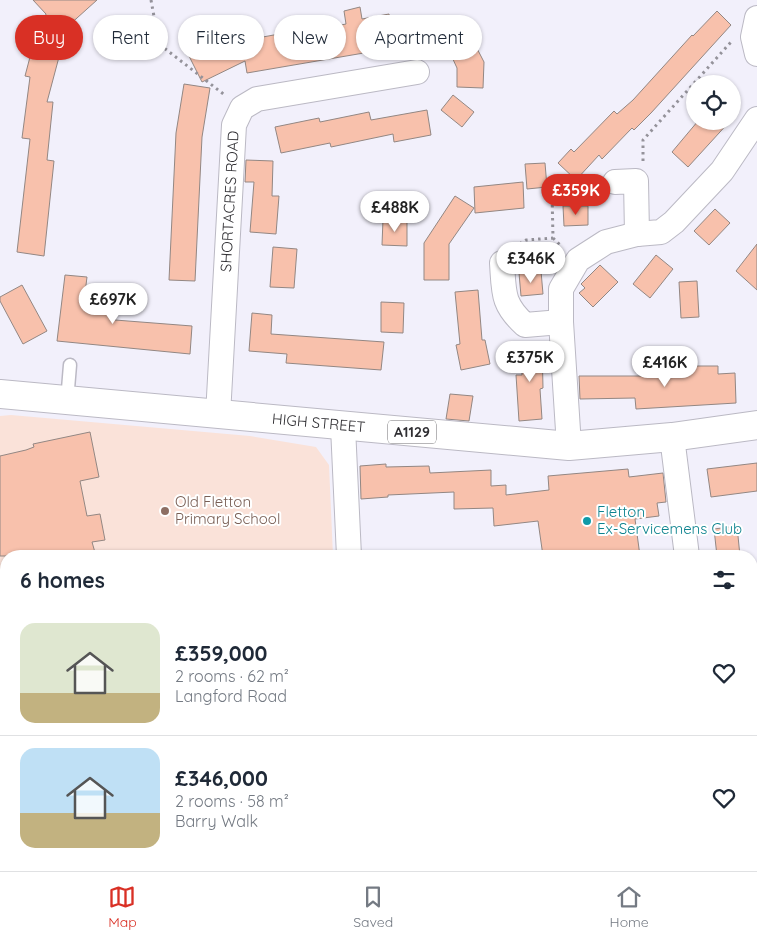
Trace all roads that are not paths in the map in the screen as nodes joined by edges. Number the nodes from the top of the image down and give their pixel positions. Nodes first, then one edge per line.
1 (417, 72) dead end
2 (757, 119) edge
3 (626, 182) road end
4 (637, 234) junction
5 (502, 263) road end
6 (561, 322) junction
7 (70, 365) dead end
8 (0, 394) edge
9 (67, 401) junction
10 (218, 415) junction
11 (757, 425) edge
12 (343, 427) junction
13 (672, 437) junction
14 (569, 446) junction
15 (350, 550) edge
16 (686, 550) edge

1 - 10 street, SHORTACRES ROAD
2 - 4 street
3 - 4 street
4 - 6 street
5 - 6 street
6 - 14 street
7 - 9 lane
8 - 9 main road, HIGH STREET / A1129
9 - 10 main road, HIGH STREET / A1129
10 - 12 main road, HIGH STREET / A1129
11 - 13 main road, HIGH STREET / A1129
12 - 14 main road, HIGH STREET / A1129
12 - 15 street
13 - 14 main road, HIGH STREET / A1129
13 - 16 street

